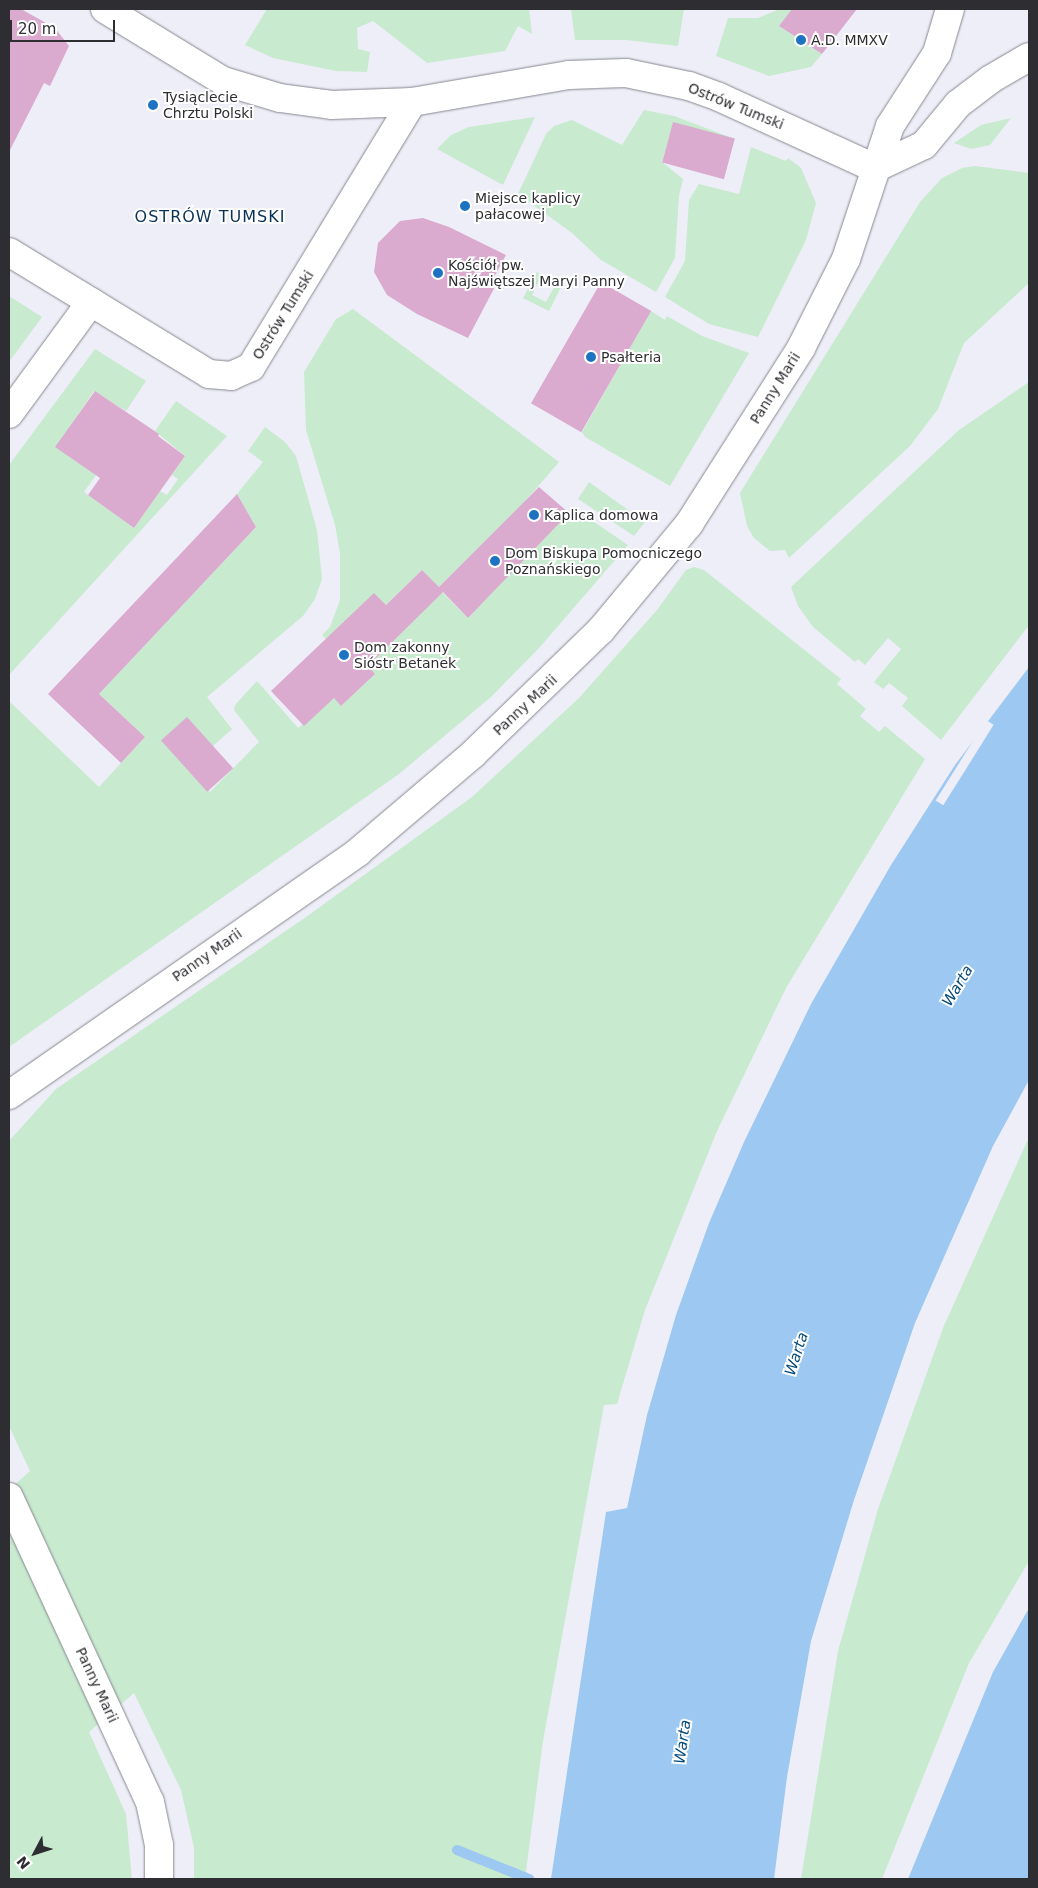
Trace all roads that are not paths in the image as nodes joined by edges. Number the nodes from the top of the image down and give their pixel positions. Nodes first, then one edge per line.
1 (105, 9) edge
2 (950, 9) edge
3 (1029, 57) edge
4 (412, 102) junction
5 (875, 168) junction
6 (9, 252) edge
7 (91, 302) junction
8 (9, 414) edge
9 (9, 1095) edge
10 (9, 1497) edge
11 (159, 1879) edge

1 - 4 street, Ostrów Tumski
2 - 5 street, Panny Marii
3 - 5 street
4 - 5 street, Ostrów Tumski
4 - 7 street, Ostrów Tumski
5 - 9 street, Panny Marii
6 - 7 street, Ostrów Tumski
7 - 8 street
10 - 11 street, Panny Marii

